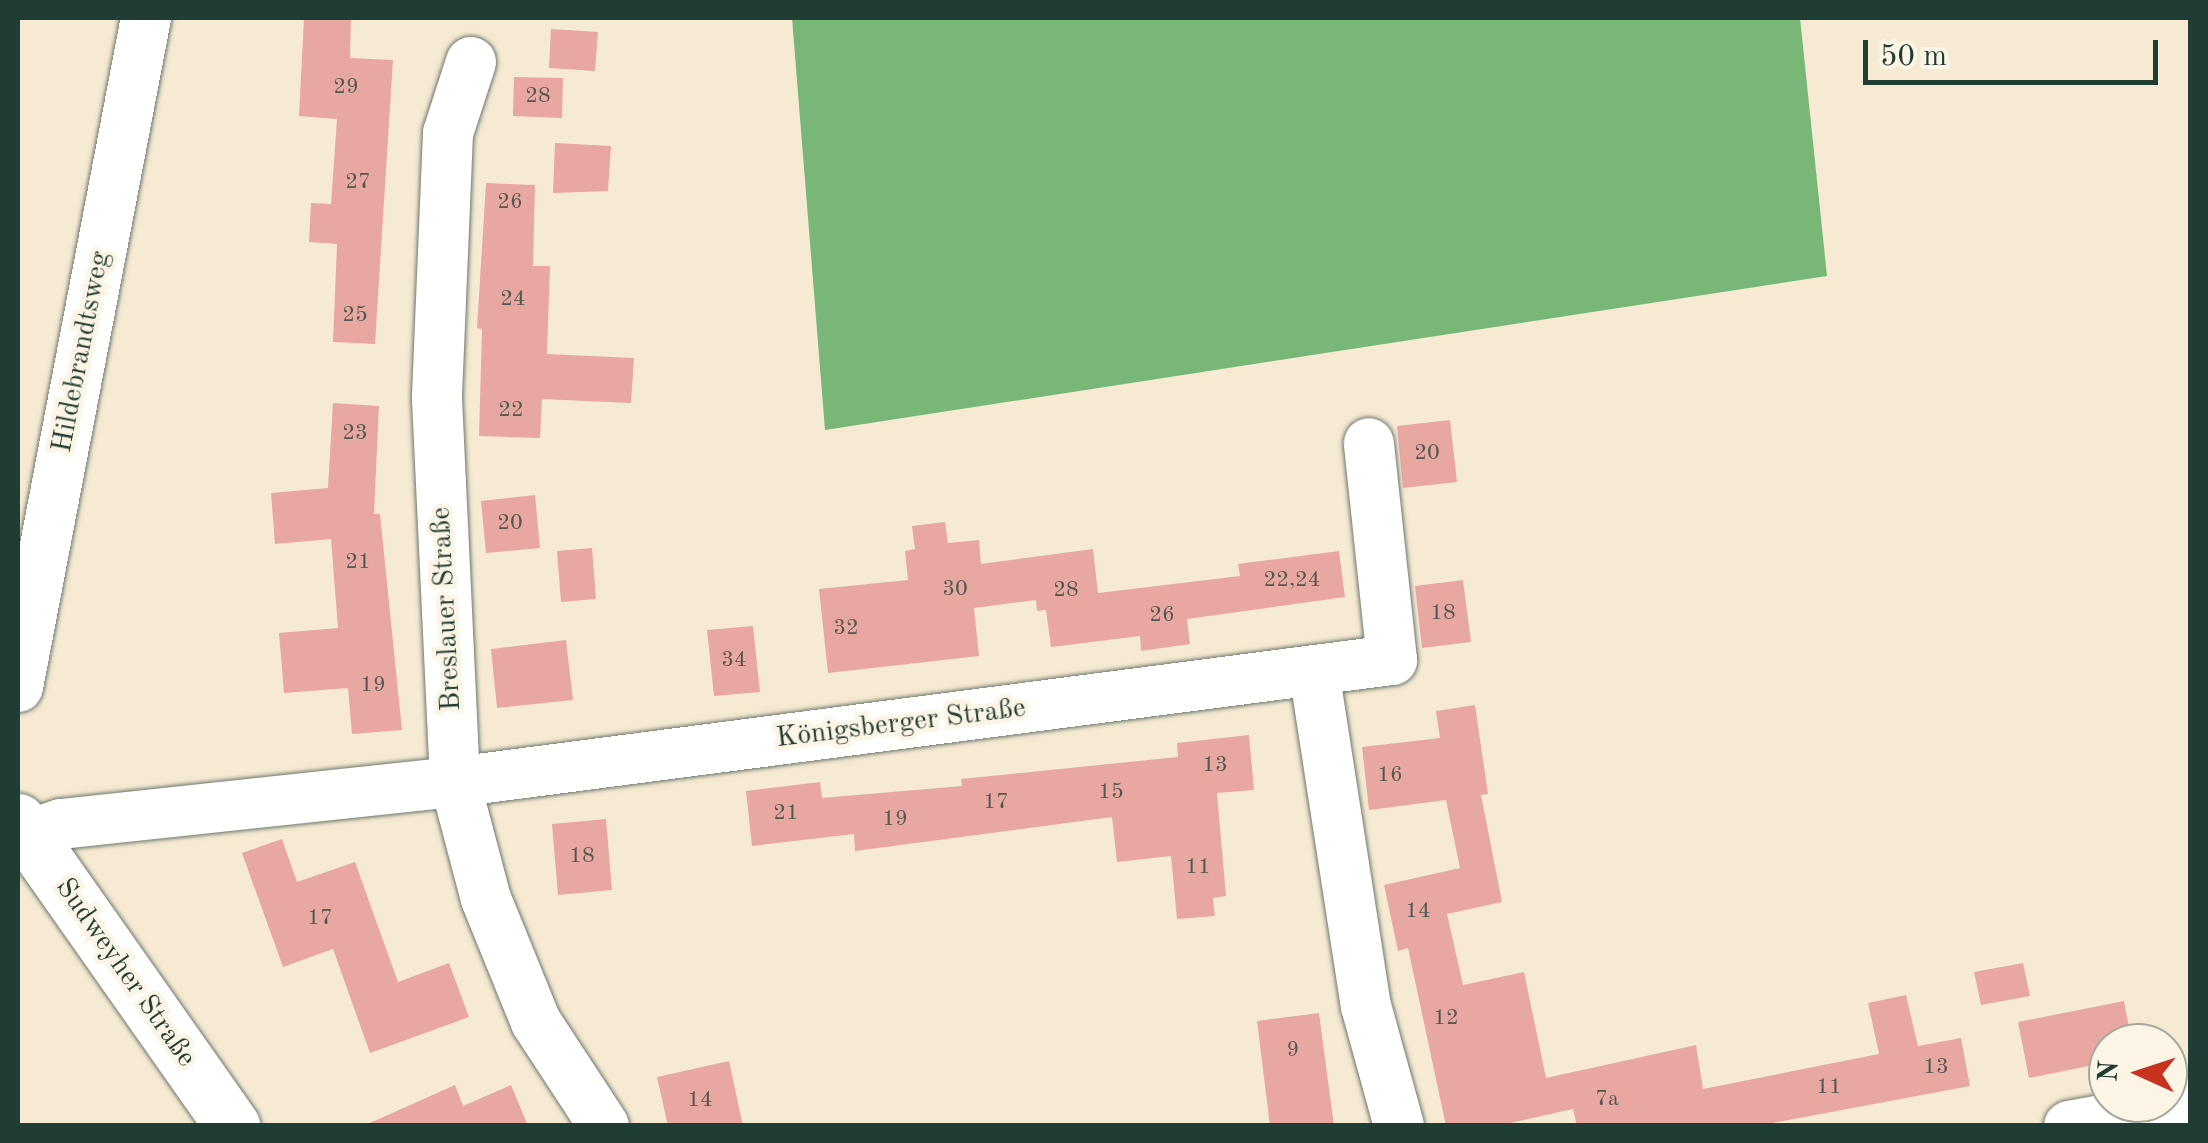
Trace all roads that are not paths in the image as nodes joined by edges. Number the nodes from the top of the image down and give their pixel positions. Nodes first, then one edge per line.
1 (146, 18) edge
2 (472, 62) dead end
3 (1369, 443) dead end
4 (1314, 671) junction
5 (18, 687) edge
6 (455, 782) junction
7 (23, 828) edge
8 (2190, 1104) edge
9 (232, 1126) edge
10 (604, 1126) edge
11 (1399, 1126) edge
12 (2069, 1126) edge

1 - 5 street, Hildebrandtsweg
2 - 6 street, Breslauer Straße
3 - 4 street, Königsberger Straße
4 - 6 street, Königsberger Straße
4 - 11 street
6 - 7 street, Königsberger Straße
6 - 10 street, Breslauer Straße
7 - 9 main road, Sudweyher Straße
8 - 12 street

